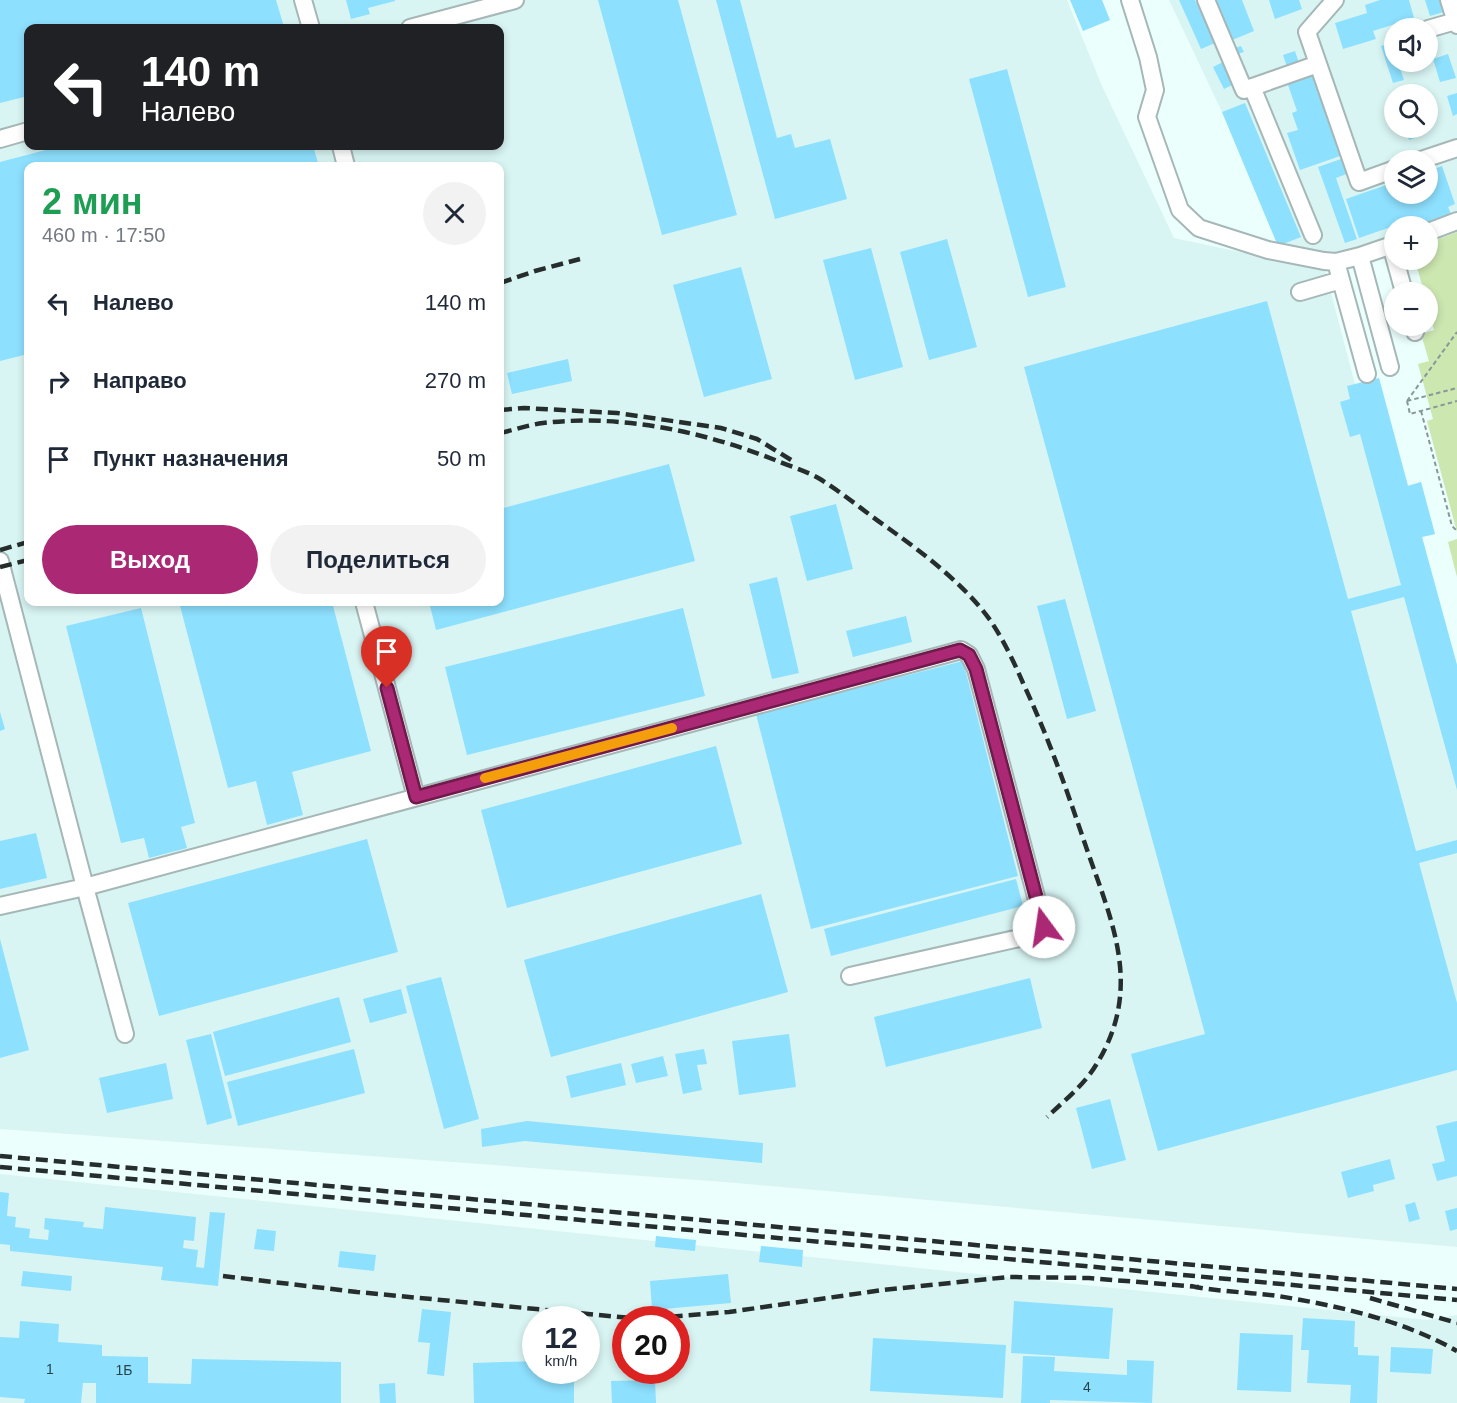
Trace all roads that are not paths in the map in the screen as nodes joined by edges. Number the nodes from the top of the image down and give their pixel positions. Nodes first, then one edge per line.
1 (303, 0) edge
2 (515, 0) edge
3 (1130, 0) edge
4 (1206, 0) edge
5 (1335, 0) edge
6 (1449, 0) edge
7 (1456, 23) edge
8 (310, 24) edge
9 (425, 24) edge
10 (1438, 27) edge
11 (1318, 64) junction
12 (1252, 87) junction
13 (24, 132) edge
14 (0, 139) edge
15 (1457, 148) edge
16 (1438, 154) edge
17 (1384, 174) edge
18 (1457, 221) edge
19 (1438, 228) edge
20 (1313, 235) dead end
21 (1384, 247) edge
22 (1360, 256) junction
23 (1336, 262) junction
24 (1341, 280) junction
25 (1300, 292) dead end
26 (1390, 367) dead end
27 (1367, 375) dead end
28 (0, 561) edge
29 (365, 606) edge
30 (416, 797) junction
31 (85, 887) junction
32 (0, 906) edge
33 (850, 976) dead end
34 (125, 1034) dead end

1 - 8 lane
2 - 9 lane
3 - 23 lane
4 - 12 lane
5 - 11 lane
6 - 7 lane
7 - 10 lane
11 - 12 lane
11 - 17 lane
12 - 20 lane
13 - 14 lane
15 - 16 lane
18 - 19 lane
21 - 22 lane
22 - 23 lane
22 - 26 lane
23 - 24 lane
24 - 25 lane
24 - 27 lane
28 - 31 lane
29 - 30 lane
30 - 31 lane
30 - 33 lane
31 - 32 lane
31 - 34 lane

